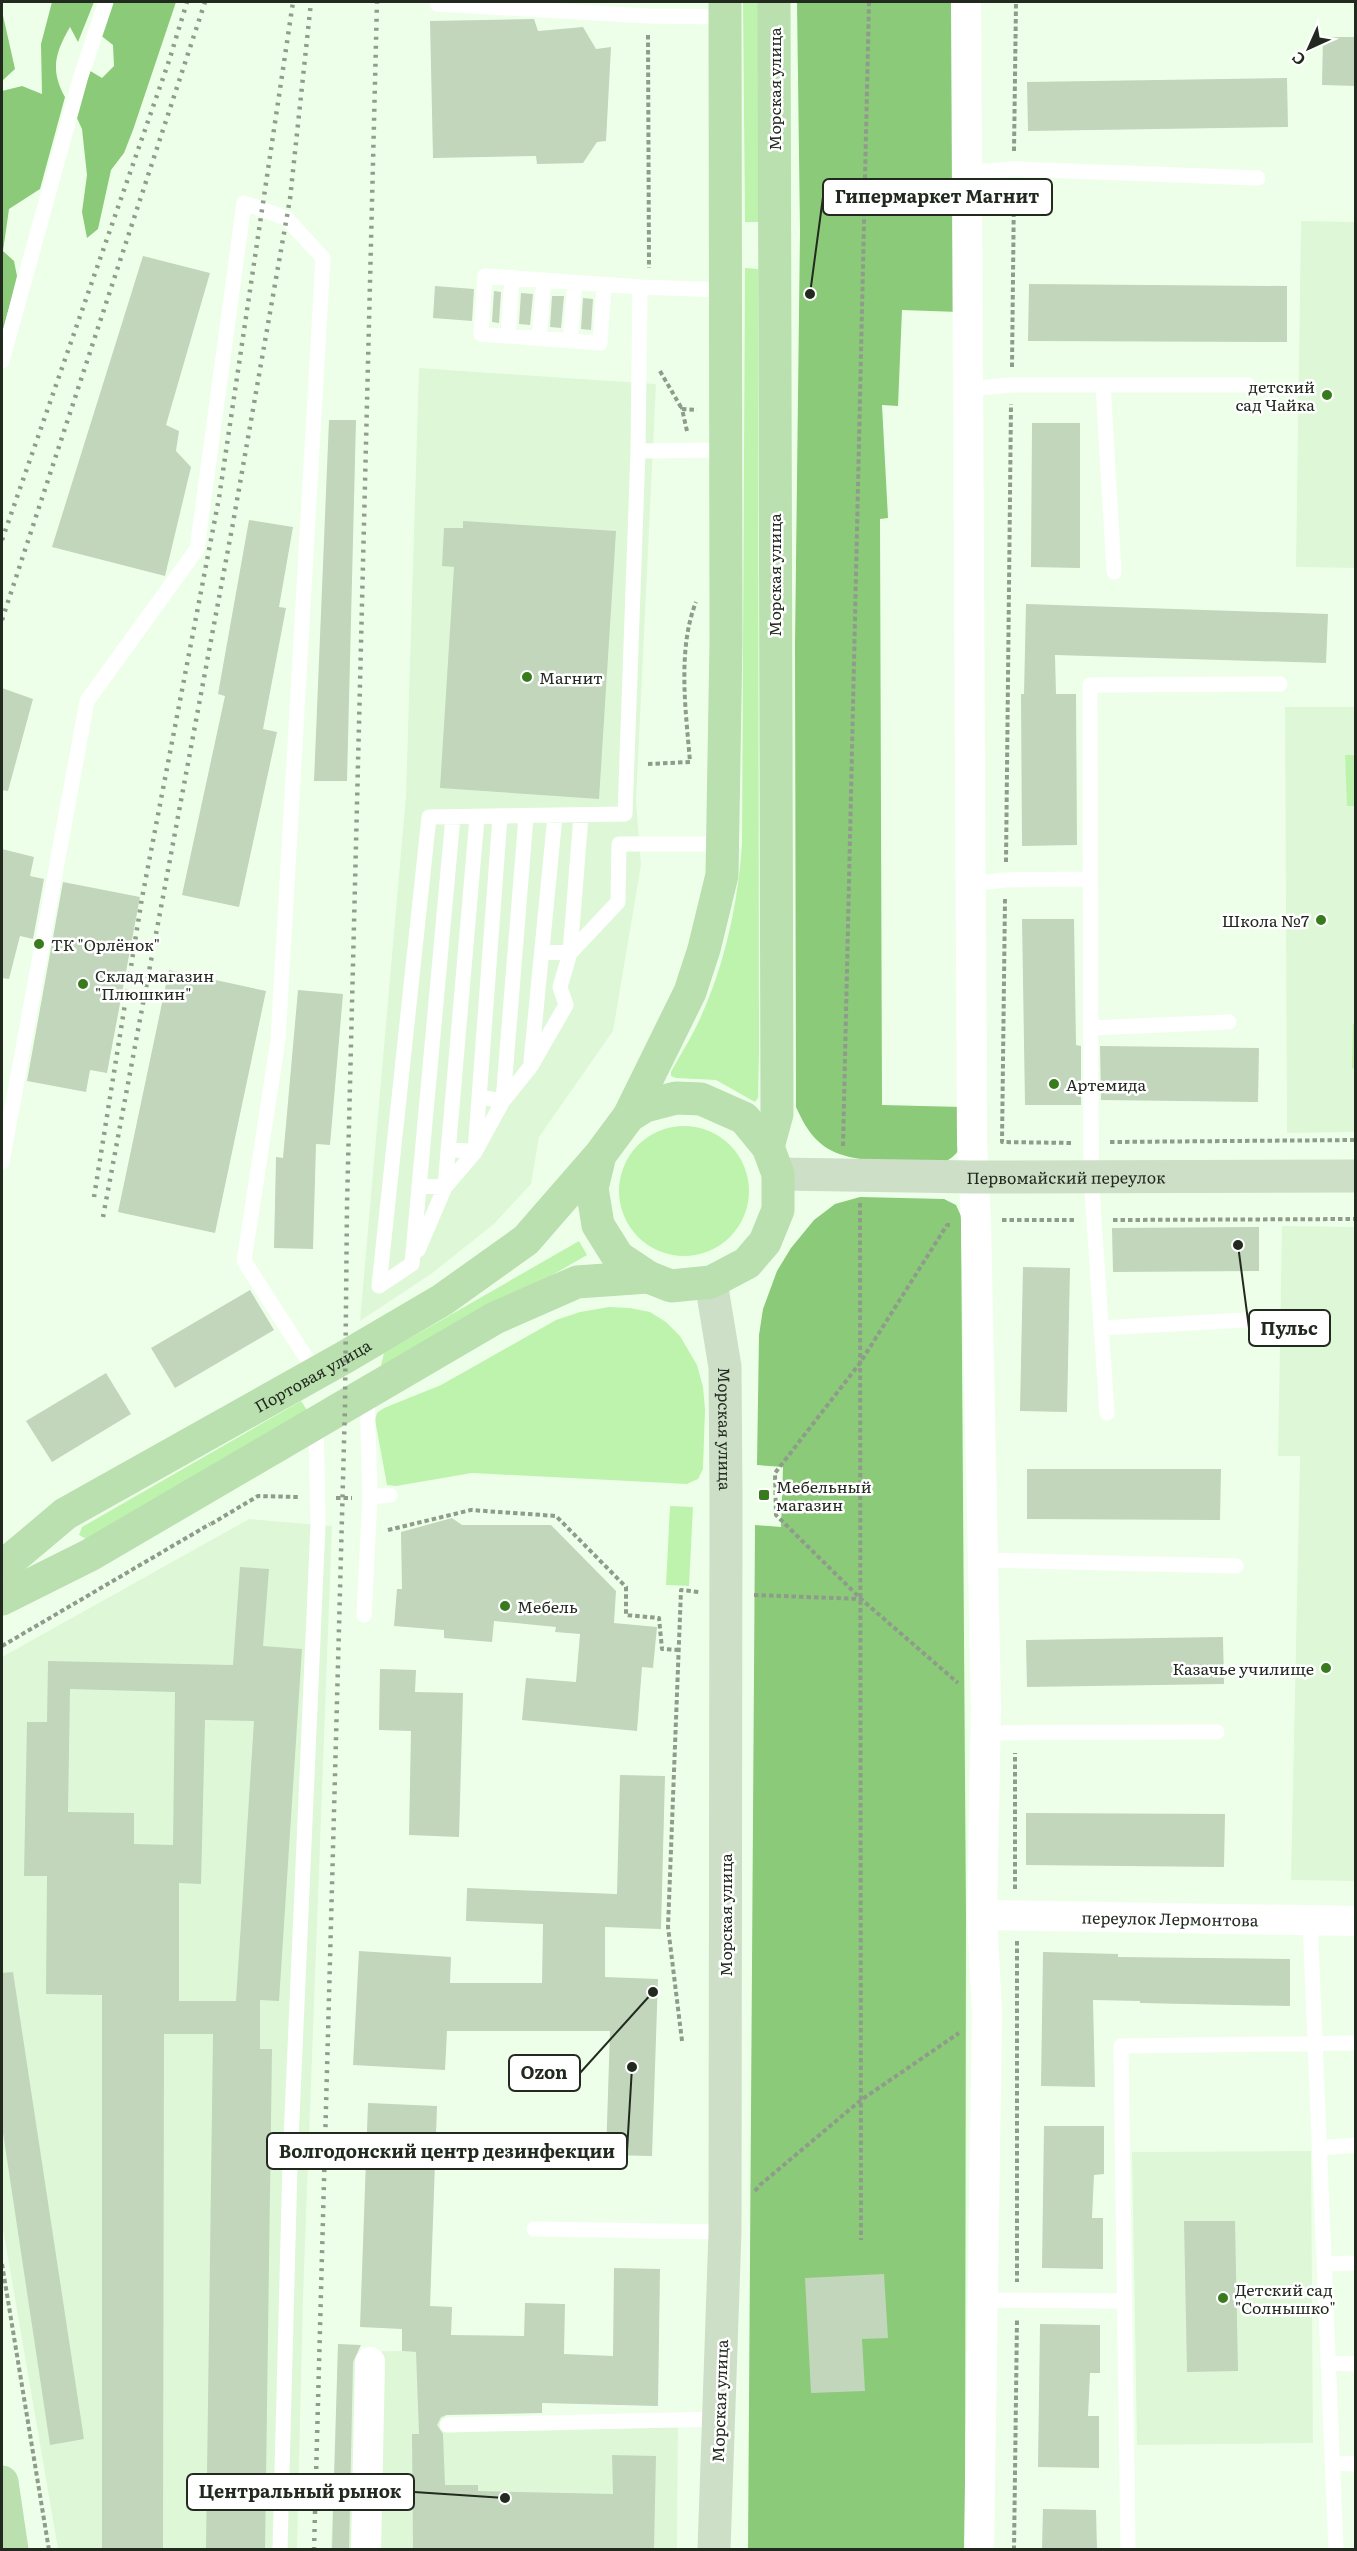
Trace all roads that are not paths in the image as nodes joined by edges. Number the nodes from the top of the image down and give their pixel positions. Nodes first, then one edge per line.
1 (106, 2) edge
2 (774, 2) edge
3 (966, 2) edge
4 (437, 4) dead end
5 (725, 9) edge
6 (967, 172) junction
7 (1258, 178) dead end
8 (725, 252) junction
9 (774, 253) junction
10 (512, 277) junction
11 (544, 280) junction
12 (575, 282) junction
13 (604, 285) junction
14 (644, 288) junction
15 (725, 290) junction
16 (508, 336) junction
17 (539, 338) junction
18 (570, 341) junction
19 (2, 361) edge
20 (1103, 385) junction
21 (1248, 385) dead end
22 (968, 388) junction
23 (726, 450) junction
24 (638, 451) junction
25 (1114, 572) dead end
26 (1280, 684) dead end
27 (555, 816) junction
28 (581, 816) junction
29 (453, 817) junction
30 (500, 817) junction
31 (526, 817) junction
32 (477, 818) junction
33 (722, 843) junction
34 (1090, 879) junction
35 (970, 884) junction
36 (542, 951) junction
37 (570, 953) junction
38 (1229, 1022) dead end
39 (1091, 1028) junction
40 (506, 1065) junction
41 (531, 1066) junction
42 (479, 1097) junction
43 (503, 1101) junction
44 (629, 1116) junction
45 (448, 1149) junction
46 (475, 1152) junction
47 (600, 1155) junction
48 (773, 1160) junction
49 (2, 1162) edge
50 (1091, 1175) junction
51 (1356, 1176) edge
52 (973, 1177) junction
53 (419, 1186) junction
54 (444, 1187) junction
55 (412, 1264) junction
56 (648, 1277) junction
57 (711, 1282) junction
58 (1246, 1320) dead end
59 (1101, 1328) junction
60 (316, 1373) junction
61 (367, 1391) junction
62 (1107, 1413) dead end
63 (316, 1421) junction
64 (390, 1495) dead end
65 (370, 1497) junction
66 (65, 1514) junction
67 (90, 1555) junction
68 (983, 1560) junction
69 (1236, 1566) dead end
70 (2, 1567) edge
71 (2, 1599) edge
72 (364, 1615) dead end
73 (986, 1720) junction
74 (1217, 1732) dead end
75 (982, 1915) junction
76 (1310, 1920) junction
77 (1356, 1921) edge
78 (1356, 2043) edge
79 (1315, 2044) junction
80 (1356, 2145) edge
81 (1319, 2148) junction
82 (534, 2229) dead end
83 (725, 2232) junction
84 (1356, 2263) edge
85 (1324, 2264) junction
86 (982, 2300) junction
87 (1125, 2301) junction
88 (370, 2362) dead end
89 (1328, 2363) junction
90 (1356, 2364) edge
91 (719, 2419) junction
92 (447, 2425) dead end
93 (1332, 2463) junction
94 (1356, 2464) edge
95 (2, 2482) edge
96 (12, 2550) edge
97 (280, 2550) edge
98 (366, 2550) edge
99 (714, 2550) edge
100 (979, 2550) edge
101 (1128, 2550) edge
102 (1336, 2550) edge

1 - 19 lane
2 - 9 main road, Морская улица
3 - 6 street
4 - 5 lane
5 - 8 main road
6 - 7 lane
6 - 22 street
8 - 9 main road
8 - 15 main road
9 - 48 main road, Морская улица
10 - 11 lane
10 - 16 lane
10 - 16 lane
11 - 12 lane
11 - 17 lane
12 - 13 lane
12 - 18 lane
13 - 14 lane
13 - 18 lane
14 - 15 lane
14 - 24 lane
15 - 23 main road
16 - 17 lane
17 - 18 lane
20 - 21 lane
20 - 22 lane
20 - 25 lane
22 - 35 street
23 - 24 lane
23 - 33 main road
24 - 28 lane
26 - 34 lane
27 - 28 lane
27 - 31 lane
27 - 36 lane
28 - 37 lane
29 - 32 lane
29 - 53 lane
29 - 55 lane
30 - 31 lane
30 - 32 lane
30 - 42 lane
31 - 40 lane
32 - 45 lane
33 - 37 lane
33 - 44 main road
34 - 35 lane
34 - 39 lane
35 - 52 street
36 - 37 lane
36 - 41 lane
37 - 41 lane
38 - 39 lane
39 - 50 lane
40 - 41 lane
40 - 43 lane
41 - 43 lane
42 - 43 lane
42 - 46 lane
43 - 46 lane
44 - 47 main road
44 - 48 main road
45 - 46 lane
45 - 54 lane
46 - 54 lane
47 - 56 main road
47 - 60 main road, Портовая улица
48 - 52 street, Первомайский переулок
48 - 57 main road
49 - 60 lane
50 - 51 street, Первомайский переулок
50 - 52 street, Первомайский переулок
50 - 59 lane
52 - 68 street
53 - 54 lane
53 - 55 lane
54 - 55 lane
56 - 57 main road
56 - 61 main road
57 - 83 street, Морская улица
58 - 59 lane
59 - 62 lane
60 - 66 main road, Портовая улица
61 - 63 main road
61 - 65 lane
63 - 67 main road
63 - 97 lane
64 - 65 lane
65 - 72 lane
66 - 67 main road
66 - 70 main road, Портовая улица
67 - 71 main road
68 - 69 lane
68 - 73 street
73 - 74 lane
73 - 75 street
75 - 76 street, переулок Лермонтова
75 - 86 street
76 - 77 street, переулок Лермонтова
76 - 79 lane
78 - 79 lane
79 - 81 lane
79 - 87 lane
80 - 81 lane
81 - 85 lane
82 - 83 lane
83 - 91 street, Морская улица
84 - 85 lane
85 - 89 lane
86 - 87 lane
86 - 100 street
87 - 101 lane
88 - 98 street
89 - 90 lane
89 - 93 lane
91 - 92 lane
91 - 99 street, Морская улица
93 - 94 lane
93 - 102 lane
95 - 96 main road

